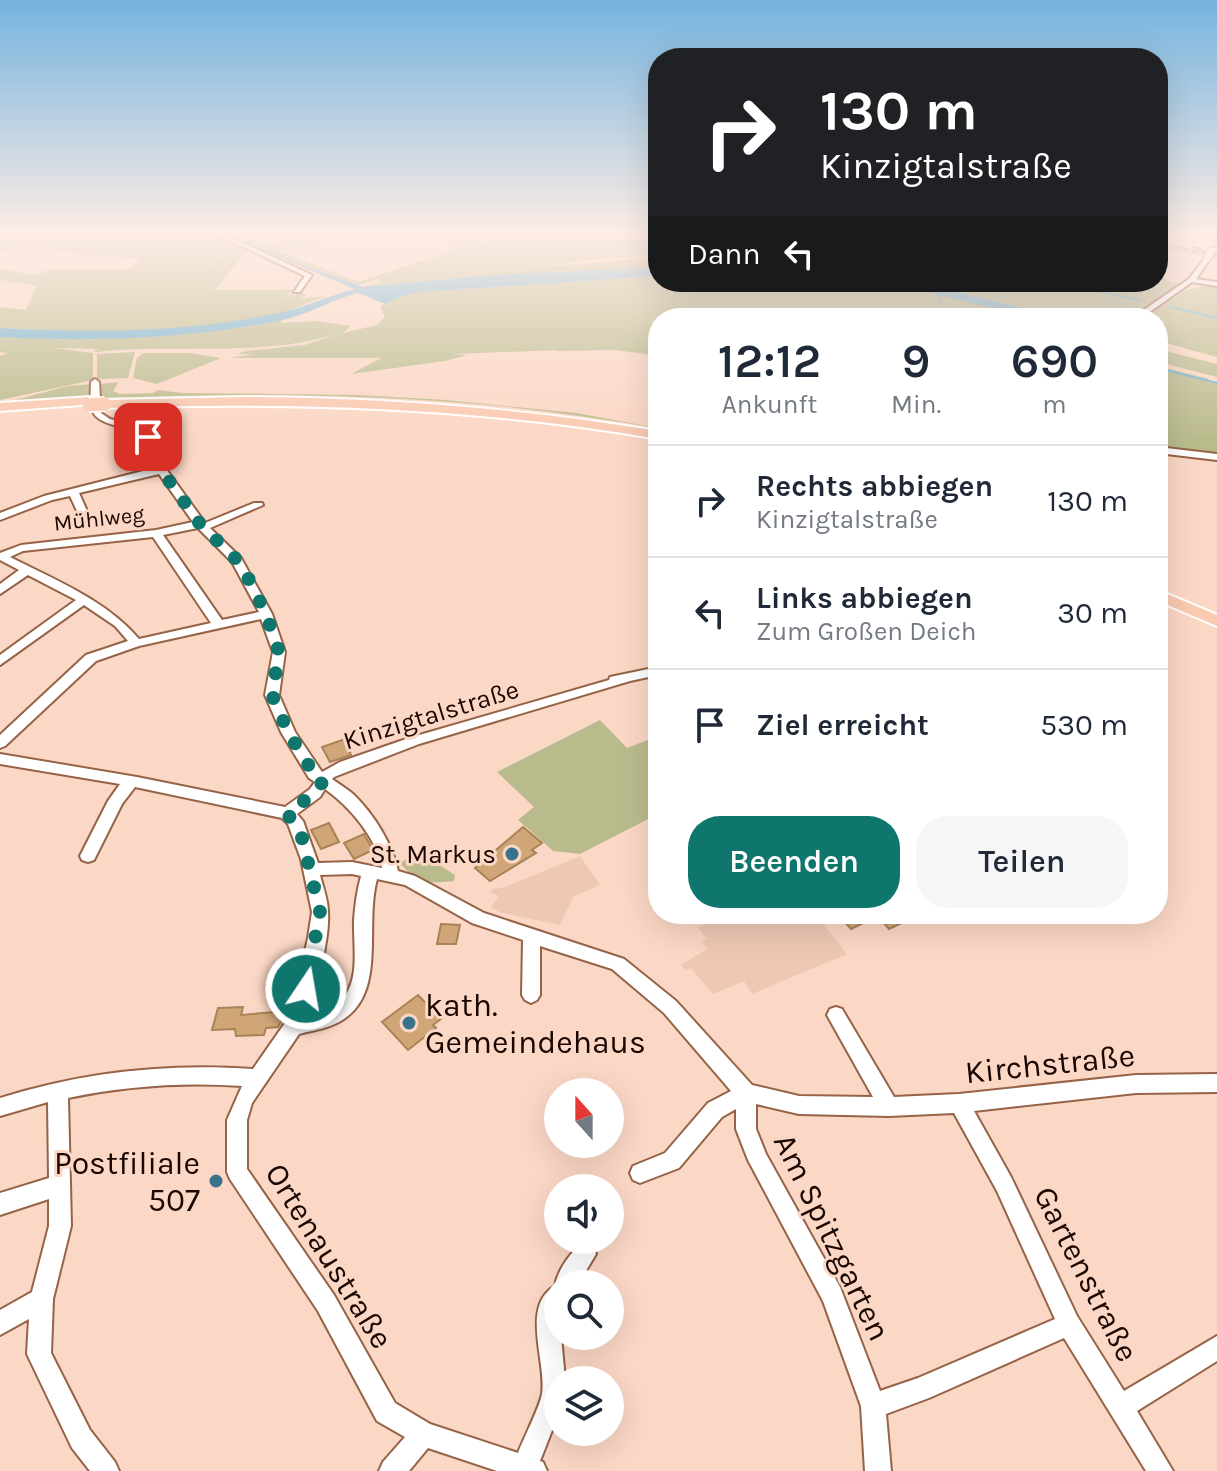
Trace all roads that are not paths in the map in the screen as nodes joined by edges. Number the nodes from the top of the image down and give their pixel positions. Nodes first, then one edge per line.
1 (95, 382) dead end
2 (0, 408) edge
3 (129, 409) dead end
4 (141, 429) junction
5 (648, 432) edge
6 (1168, 451) edge
7 (1217, 457) edge
8 (161, 470) junction
9 (73, 491) junction
10 (258, 505) dead end
11 (82, 511) dead end
12 (0, 517) edge
13 (201, 526) junction
14 (156, 533) junction
15 (2, 556) edge
16 (27, 570) junction
17 (0, 590) edge
18 (1168, 590) edge
19 (1168, 599) edge
20 (84, 600) junction
21 (1217, 611) edge
22 (266, 614) junction
23 (1217, 621) edge
24 (218, 624) junction
25 (136, 643) junction
26 (0, 661) edge
27 (648, 674) edge
28 (2, 739) edge
29 (0, 759) edge
30 (131, 781) junction
31 (323, 781) junction
32 (287, 813) junction
33 (88, 856) dead end
34 (311, 869) junction
35 (371, 871) junction
36 (391, 875) junction
37 (532, 937) junction
38 (531, 995) dead end
39 (836, 1015) dead end
40 (293, 1027) junction
41 (257, 1078) junction
42 (1217, 1083) edge
43 (58, 1092) junction
44 (746, 1093) junction
45 (959, 1103) junction
46 (0, 1107) edge
47 (889, 1107) junction
48 (640, 1173) dead end
49 (58, 1186) junction
50 (0, 1204) edge
51 (585, 1254) dead end
52 (574, 1270) edge
53 (42, 1299) junction
54 (0, 1323) edge
55 (1069, 1324) junction
56 (1217, 1348) edge
57 (551, 1350) edge
58 (873, 1406) junction
59 (1120, 1407) junction
60 (424, 1434) junction
61 (529, 1469) edge
62 (106, 1471) edge
63 (392, 1471) edge
64 (878, 1471) edge
65 (1160, 1471) edge

1 - 4 street
2 - 5 highway, bridge
3 - 4 street
4 - 8 street
6 - 7 street
8 - 9 street
8 - 13 street
9 - 11 street
9 - 12 street
10 - 13 street, Mühlweg
13 - 14 street, Mühlweg
13 - 22 street
14 - 15 street, Mühlweg
14 - 24 street
15 - 16 street
16 - 17 street
16 - 20 street
18 - 21 highway
19 - 23 highway
20 - 25 street
20 - 26 street
22 - 24 street
22 - 31 street
24 - 25 street
25 - 28 street
27 - 31 street, Kinzigtalstraße
29 - 30 street
30 - 32 street
30 - 33 street
31 - 32 street, Kinzigtalstraße
31 - 36 street
32 - 34 street, Ortenaustraße
34 - 35 street
34 - 40 street, Ortenaustraße
35 - 36 street
35 - 40 street
36 - 37 street
37 - 38 street
37 - 44 street
39 - 47 street
40 - 41 street, Ortenaustraße
41 - 43 street
41 - 60 street, Ortenaustraße
42 - 45 street, Kirchstraße
43 - 46 street
43 - 49 street
44 - 47 street, Kirchstraße
44 - 48 street
44 - 58 street, Am Spitzgarten
45 - 47 street, Kirchstraße
45 - 55 street, Gartenstraße
49 - 50 street
49 - 53 street
51 - 52 street
53 - 54 street
53 - 62 street
55 - 58 street
55 - 59 street, Gartenstraße
56 - 59 street
57 - 61 street, Ortenaustraße
58 - 64 street, Am Spitzgarten
59 - 65 street, Gartenstraße
60 - 61 street, Ortenaustraße
60 - 63 street

